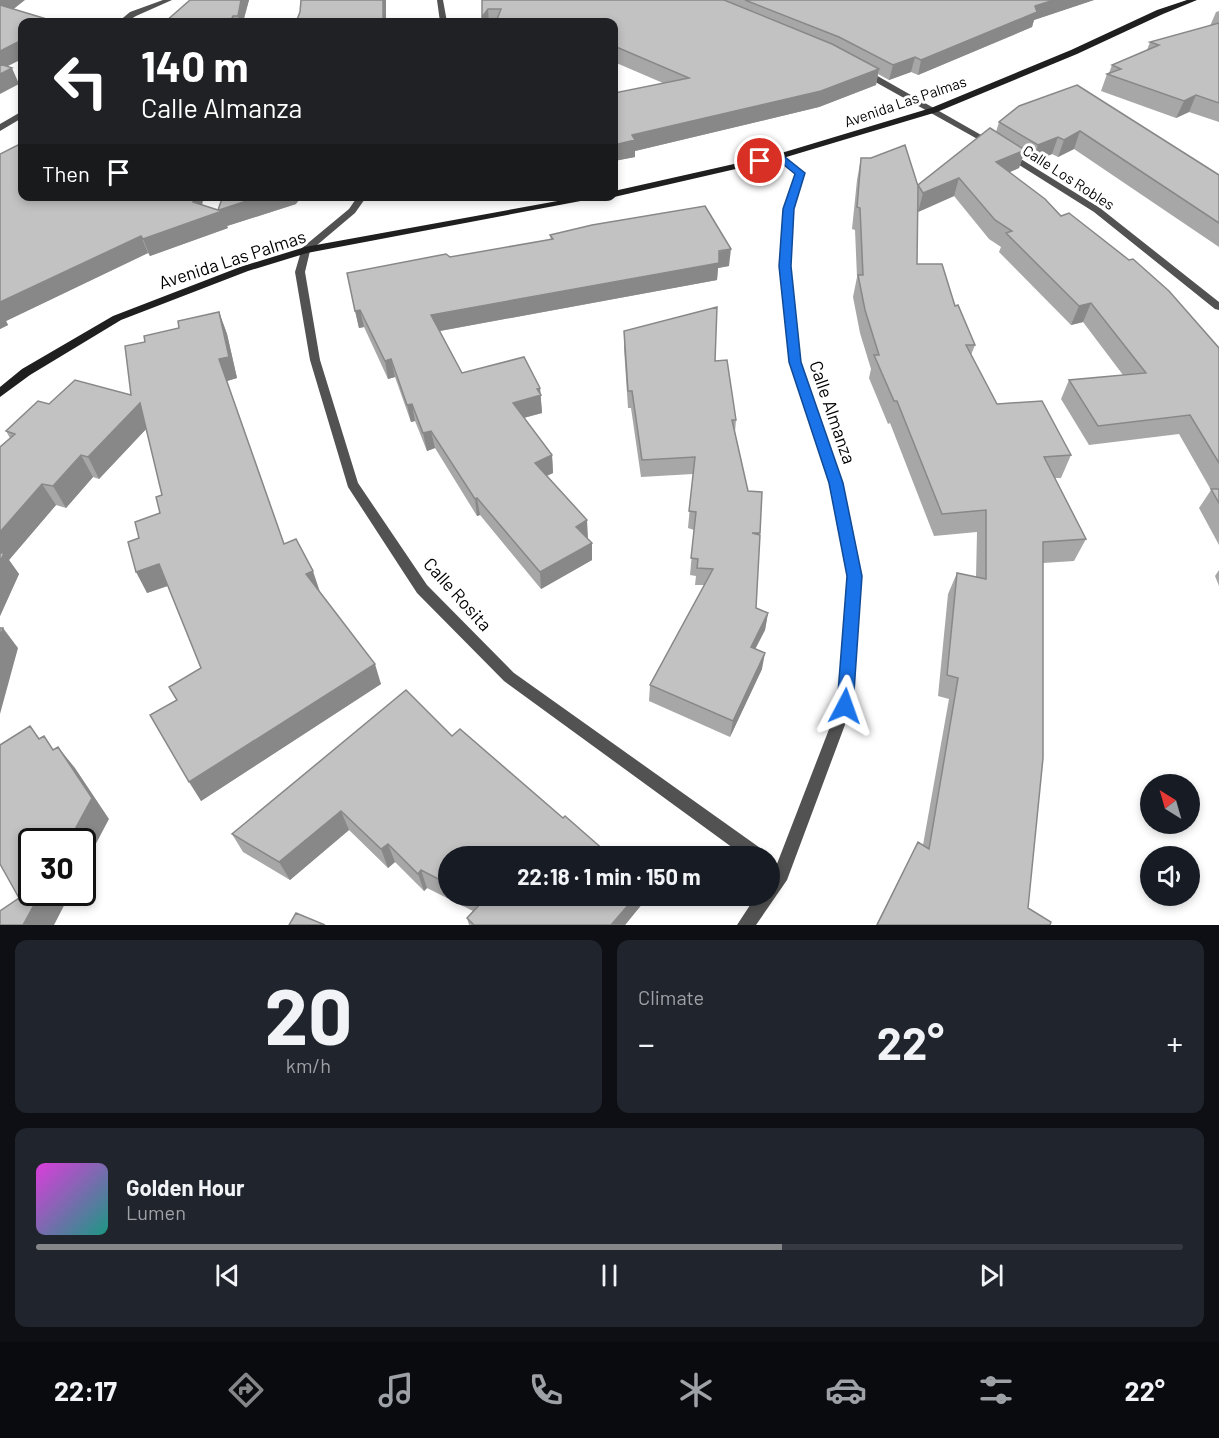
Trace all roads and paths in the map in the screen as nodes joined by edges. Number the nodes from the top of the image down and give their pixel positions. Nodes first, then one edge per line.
1 (169, 0) edge
2 (440, 0) edge
3 (1194, 0) edge
4 (129, 18) edge
5 (443, 18) edge
6 (853, 67) edge
7 (934, 110) junction
8 (18, 117) edge
9 (0, 128) edge
10 (780, 156) junction
11 (618, 193) edge
12 (359, 201) edge
13 (575, 201) edge
14 (305, 250) junction
15 (1219, 307) edge
16 (0, 393) edge
17 (743, 846) edge
18 (780, 857) edge
19 (759, 906) edge
20 (746, 925) edge

1 - 4 street
2 - 5 street
3 - 7 street, Avenida Las Palmas
6 - 7 street, Calle Los Robles
7 - 10 street, Avenida Las Palmas
7 - 15 street, Calle Los Robles
8 - 9 street
10 - 11 street, Avenida Las Palmas
10 - 18 street, Calle Almanza
12 - 14 street
13 - 14 street, Avenida Las Palmas
14 - 16 street, Avenida Las Palmas
14 - 17 street, Calle Rosita
19 - 20 street

